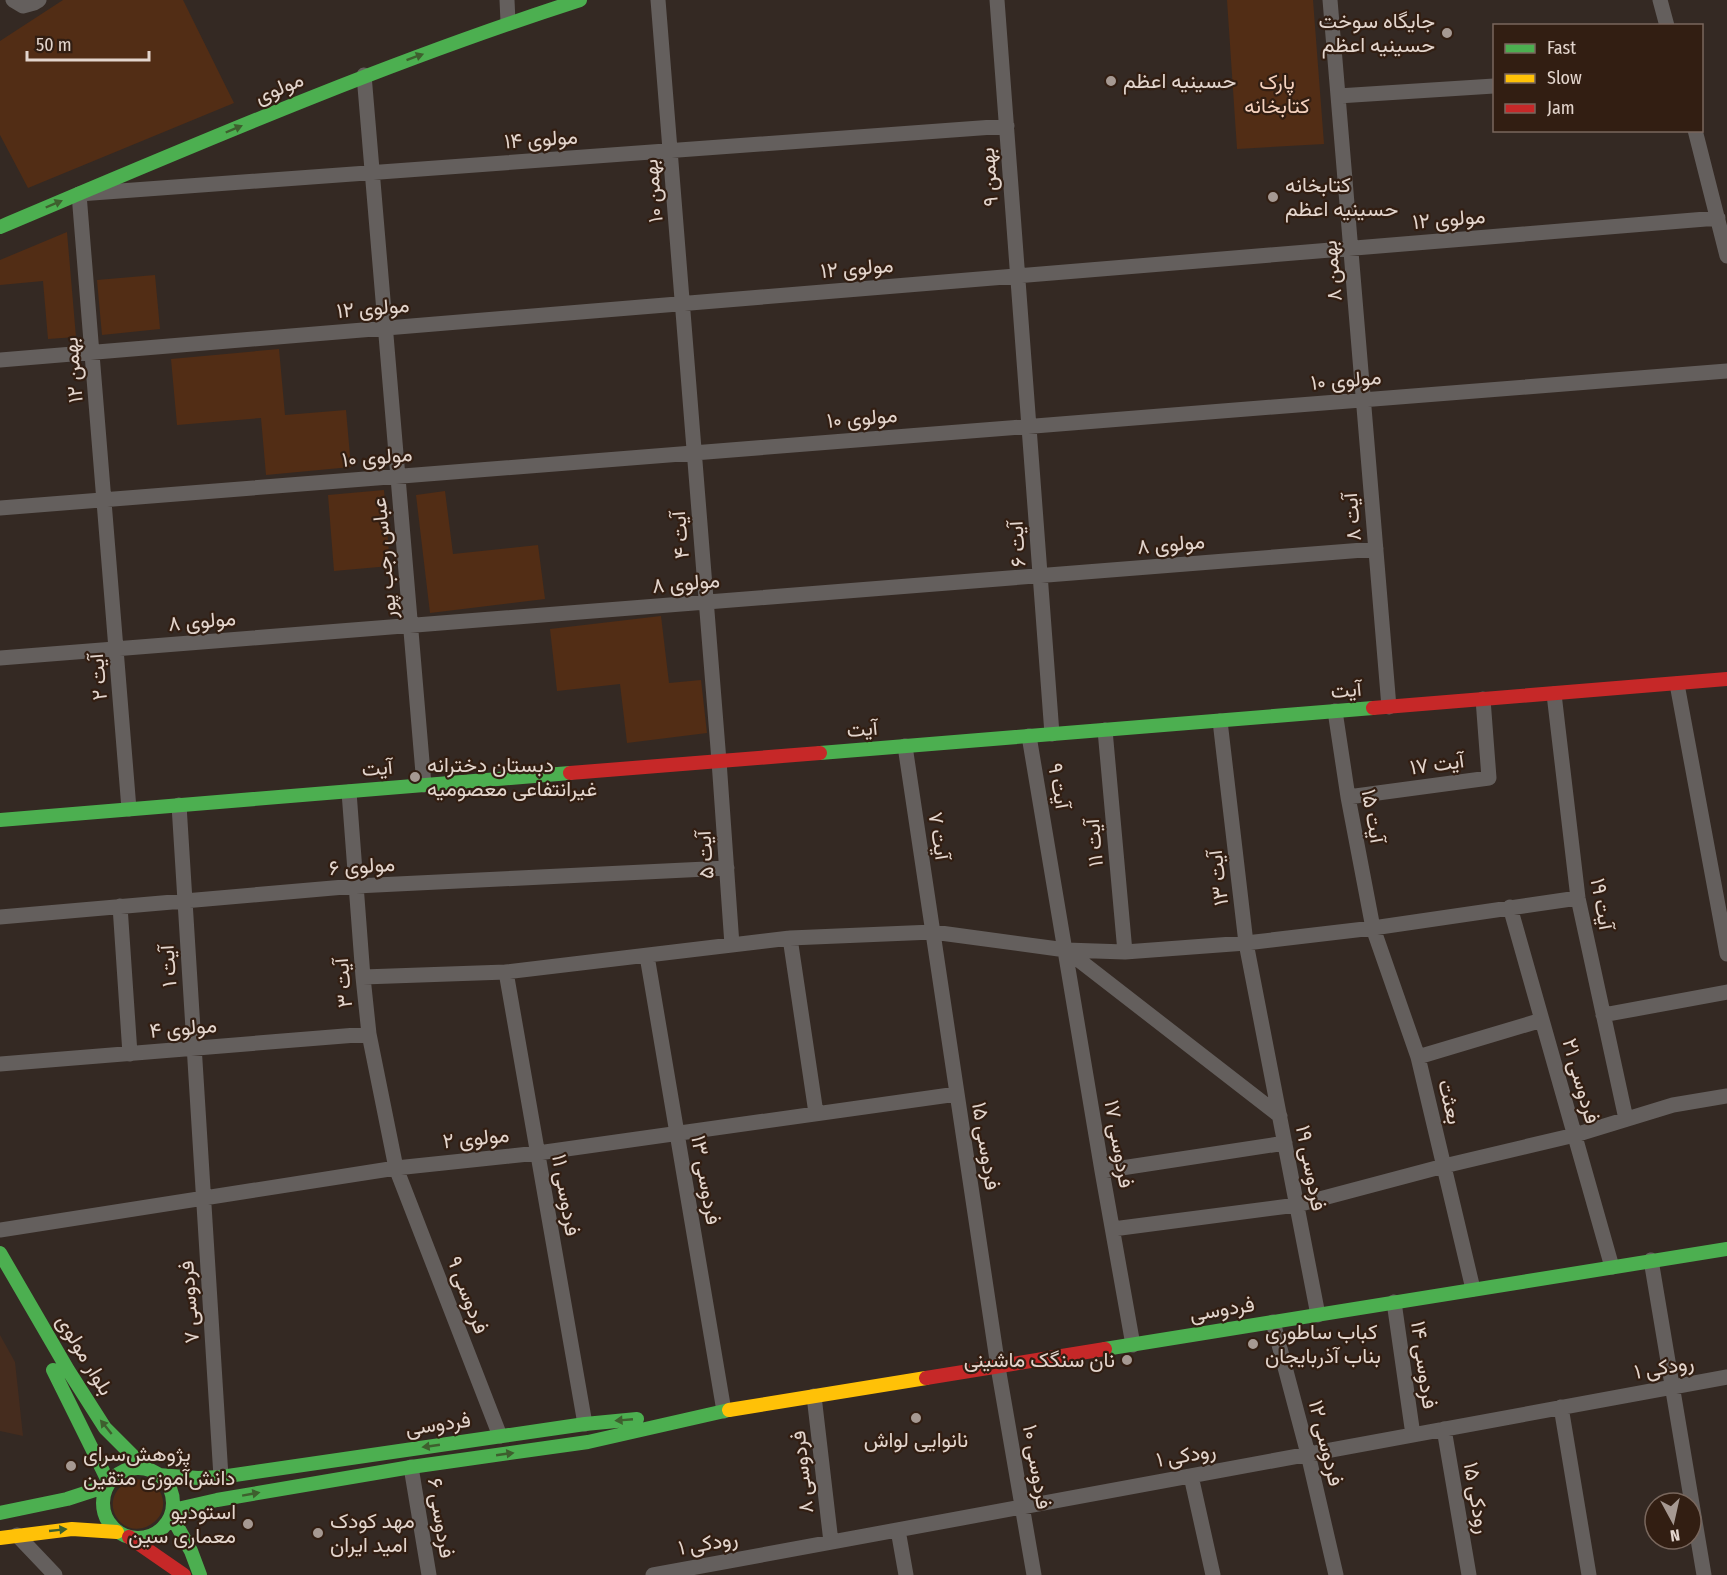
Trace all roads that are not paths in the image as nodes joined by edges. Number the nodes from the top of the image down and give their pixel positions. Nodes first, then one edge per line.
1 (13, 0) edge
2 (39, 0) edge
3 (507, 0) edge
4 (580, 0) edge
5 (658, 0) edge
6 (997, 0) edge
7 (1330, 0) edge
8 (1660, 0) edge
9 (508, 22) junction
10 (1666, 24) edge
11 (364, 75) junction
12 (1493, 86) edge
13 (1338, 96) junction
14 (1007, 126) junction
15 (1696, 132) edge
16 (670, 151) junction
17 (372, 173) junction
18 (79, 194) junction
19 (1718, 218) junction
20 (0, 227) edge
21 (1351, 249) junction
22 (1727, 256) edge
23 (1018, 276) junction
24 (683, 303) junction
25 (1357, 324) joint
26 (385, 328) junction
27 (1023, 351) joint
28 (92, 352) junction
29 (0, 360) edge
30 (1727, 370) edge
31 (689, 378) joint
32 (1364, 399) junction
33 (1029, 426) junction
34 (695, 453) junction
35 (398, 476) junction
36 (104, 500) junction
37 (0, 508) edge
38 (108, 542) joint
39 (1376, 549) junction
40 (1040, 575) junction
41 (707, 602) junction
42 (410, 626) junction
43 (117, 649) junction
44 (0, 658) edge
45 (1727, 680) edge
46 (1677, 684) junction
47 (1554, 694) junction
48 (1483, 699) junction
49 (1389, 707) junction
50 (1335, 711) junction
51 (1220, 721) junction
52 (1105, 730) junction
53 (1052, 734) junction
54 (1029, 736) junction
55 (904, 746) junction
56 (719, 761) junction
57 (424, 785) junction
58 (349, 792) junction
59 (1348, 797) junction
60 (179, 805) junction
61 (129, 809) junction
62 (0, 820) edge
63 (727, 868) junction
64 (356, 886) junction
65 (1578, 898) junction
66 (185, 900) junction
67 (120, 906) junction
68 (1510, 907) junction
69 (0, 916) edge
70 (1373, 928) junction
71 (933, 932) junction
72 (790, 938) junction
73 (1246, 943) junction
74 (732, 945) junction
75 (1066, 950) junction
76 (1125, 952) junction
77 (1727, 954) edge
78 (647, 956) junction
79 (506, 972) junction
80 (363, 977) junction
81 (1727, 992) edge
82 (1603, 1015) junction
83 (1542, 1020) junction
84 (1263, 1030) joint
85 (369, 1034) junction
86 (194, 1048) junction
87 (130, 1054) junction
88 (1418, 1057) junction
89 (0, 1064) edge
90 (957, 1094) junction
91 (1727, 1096) edge
92 (816, 1113) junction
93 (1280, 1116) junction
94 (1626, 1119) junction
95 (199, 1124) joint
96 (677, 1133) junction
97 (1575, 1135) junction
98 (1285, 1143) junction
99 (538, 1153) junction
100 (1444, 1167) junction
101 (396, 1168) junction
102 (1102, 1171) junction
103 (204, 1199) junction
104 (1297, 1205) junction
105 (1113, 1229) junction
106 (0, 1230) edge
107 (1727, 1249) edge
108 (0, 1253) edge
109 (1651, 1260) junction
110 (1612, 1267) junction
111 (0, 1275) edge
112 (1473, 1289) junction
113 (1394, 1302) junction
114 (1318, 1314) junction
115 (1273, 1322) junction
116 (1134, 1345) junction
117 (998, 1366) junction
118 (1727, 1377) edge
119 (1672, 1387) junction
120 (814, 1396) junction
121 (1562, 1407) junction
122 (724, 1411) junction
123 (585, 1424) junction
124 (1443, 1429) junction
125 (1413, 1435) junction
126 (500, 1436) junction
127 (1308, 1454) junction
128 (411, 1467) junction
129 (152, 1472) junction
130 (1191, 1476) junction
131 (221, 1477) junction
132 (108, 1484) junction
133 (1022, 1507) junction
134 (172, 1512) junction
135 (0, 1513) edge
136 (898, 1530) junction
137 (17, 1535) junction
138 (123, 1535) junction
139 (0, 1538) edge
140 (831, 1542) junction
141 (55, 1575) edge
142 (184, 1575) edge
143 (200, 1575) edge
144 (429, 1575) edge
145 (653, 1575) edge
146 (906, 1575) edge
147 (1034, 1575) edge
148 (1213, 1575) edge
149 (1336, 1575) edge
150 (1469, 1575) edge
151 (1589, 1575) edge
152 (1704, 1575) edge

1 - 2 street
3 - 9 street
4 - 9 main road, مولوی
5 - 16 street, بهمن ۱۰
6 - 14 street, بهمن ۹
7 - 13 street, بهمن ۸
8 - 10 street
11 -> 9 main road, مولوی
11 - 17 street, عباس رجب پور
18 -> 11 main road, مولوی
12 - 13 street
13 - 21 street, بهمن ۸
14 - 16 street, مولوی ۱۴
14 - 23 street, بهمن ۹
15 - 19 street
16 - 17 street, مولوی ۱۴
16 - 24 street, بهمن ۱۰
17 - 18 street, مولوی ۱۴
17 - 26 street, عباس رجب پور
20 -> 18 main road, مولوی
18 - 28 street, بهمن ۱۲
19 - 21 street, مولوی ۱۲
19 - 22 street
21 - 23 street, مولوی ۱۲
21 - 25 street, بهمن ۸
23 - 24 street, مولوی ۱۲
23 - 27 street, بهمن ۹
24 - 26 street, مولوی ۱۲
24 - 31 street, بهمن ۱۰
25 - 32 street, آیت ۸
26 - 28 street, مولوی ۱۲
26 - 35 street, عباس رجب پور
27 - 33 street, آیت ۶
28 - 29 street, مولوی ۱۲
28 - 36 street, بهمن ۱۲
30 - 32 street, مولوی ۱۰
31 - 34 street, آیت ۴
32 - 33 street, مولوی ۱۰
32 - 39 street, آیت ۸
33 - 34 street, مولوی ۱۰
33 - 40 street, آیت ۶
34 - 35 street, مولوی ۱۰
34 - 41 street, آیت ۴
35 - 36 street, مولوی ۱۰
35 - 42 street, عباس رجب پور
36 - 37 street, مولوی ۱۰
36 - 38 street, بهمن ۱۲
38 - 43 street, آیت ۲
39 - 40 street, مولوی ۸
39 - 49 street, آیت ۸
40 - 41 street, مولوی ۸
40 - 53 street, آیت ۶
41 - 42 street, مولوی ۸
41 - 56 street, آیت ۴
42 - 43 street, مولوی ۸
42 - 57 street, عباس رجب پور
43 - 44 street, مولوی ۸
43 - 61 street, آیت ۲
45 - 46 main road, آیت
46 - 47 main road, آیت
46 - 77 street
47 - 48 main road, آیت
47 - 65 street, آیت ۱۹
48 - 49 main road, آیت
48 - 59 street, آیت ۱۷
49 - 50 main road, آیت
50 - 51 main road, آیت
50 - 59 street, آیت ۱۵
51 - 52 main road, آیت
51 - 73 street, آیت ۱۳
52 - 53 main road, آیت
52 - 76 street, آیت ۱۱
53 - 54 main road, آیت
54 - 55 main road, آیت
54 - 75 street, آیت ۹
55 - 56 main road, آیت
55 - 71 street, آیت ۷
56 - 57 main road, آیت
56 - 63 street, آیت ۵
57 - 58 main road, آیت
58 - 60 main road, آیت
58 - 64 street, آیت ۳
59 - 70 street, آیت ۱۵
60 - 61 main road, آیت
60 - 66 street, آیت ۱
61 - 62 main road, آیت
63 - 64 street, مولوی ۶
63 - 74 street, آیت ۵
64 - 66 street, مولوی ۶
64 - 80 street, آیت ۳
65 - 68 street
65 - 82 street, آیت ۱۹
66 - 67 street, مولوی ۶
66 - 86 street, آیت ۱
67 - 69 street, مولوی ۶
67 - 87 street
68 - 70 street
68 - 83 street, فردوسی ۲۱
70 - 73 street
70 - 88 street, بعثت
71 - 72 street
71 - 75 street
71 - 90 street, فردوسی ۱۵
72 - 74 street
72 - 92 street
73 - 76 street
73 - 84 street, آیت ۱۳
74 - 78 street
75 - 76 street
75 - 93 street
75 - 102 street, فردوسی ۱۷
78 - 79 street
78 - 96 street, فردوسی ۱۳
79 - 80 street
79 - 99 street, فردوسی ۱۱
80 - 85 street, آیت ۳
81 - 82 street
82 - 94 street, آیت ۱۹
83 - 88 street
83 - 97 street, فردوسی ۲۱
84 - 93 street, فردوسی ۱۹
85 - 86 street, مولوی ۴
85 - 101 street, آیت ۳
86 - 87 street, مولوی ۴
86 - 95 street, آیت ۱
87 - 89 street, مولوی ۴
88 - 100 street, بعثت
90 - 92 street, مولوی ۲
90 - 117 street, فردوسی ۱۵
91 - 94 street
92 - 96 street, مولوی ۲
93 - 98 street, فردوسی ۱۹
94 - 97 street
95 - 103 street, فردوسی ۷
96 - 99 street, مولوی ۲
96 - 122 street, فردوسی ۱۳
97 - 100 street
97 - 110 street, فردوسی ۲۱
98 - 102 street
98 - 104 street, فردوسی ۱۹
99 - 101 street, مولوی ۲
99 - 123 street, فردوسی ۱۱
100 - 104 street
100 - 112 street, بعثت
101 - 103 street, مولوی ۲
101 - 126 street, فردوسی ۹
102 - 105 street, فردوسی ۱۷
103 - 106 street, مولوی ۲
103 - 131 street, فردوسی ۷
104 - 105 street
104 - 114 street, فردوسی ۱۹
105 - 116 street, فردوسی ۱۷
107 - 109 main road, فردوسی
129 -> 108 main road, بلوار مولوی
109 - 110 main road, فردوسی
109 - 119 street
110 - 112 main road, فردوسی
111 - 132 main road, بلوار مولوی
112 - 113 main road, فردوسی
113 - 114 main road, فردوسی
113 - 125 street, فردوسی ۱۴
114 - 115 main road, فردوسی
115 - 116 main road, فردوسی
115 - 127 street, فردوسی ۱۲
116 - 117 main road, فردوسی
117 - 120 main road, فردوسی
117 - 133 street, فردوسی ۱۰
118 - 119 street, رودکی ۱
119 - 121 street, رودکی ۱
119 - 152 street
120 - 122 main road, فردوسی
120 - 140 street, فردوسی ۸
121 - 124 street, رودکی ۱
121 - 151 street
122 -> 123 main road, فردوسی
128 -> 122 main road, فردوسی
123 - 126 main road, فردوسی
124 - 125 street, رودکی ۱
124 - 150 street, رودکی ۱۵
125 - 127 street, رودکی ۱
126 -> 131 main road, فردوسی
127 - 130 street, رودکی ۱
127 - 149 street, فردوسی ۱۲
134 -> 128 main road, فردوسی
128 - 144 street, فردوسی ۶
129 - 131 main road, فردوسی
129 - 132 main road
129 - 134 main road
130 - 133 street, رودکی ۱
130 - 148 street
132 - 135 main road
132 - 138 main road
133 - 136 street, رودکی ۱
133 - 147 street, فردوسی ۱۰
134 - 138 main road
134 - 143 main road
136 - 140 street, رودکی ۱
136 - 146 street
137 -> 138 main road
137 - 139 main road
137 - 141 street
138 - 142 main road
140 - 145 street, رودکی ۱

